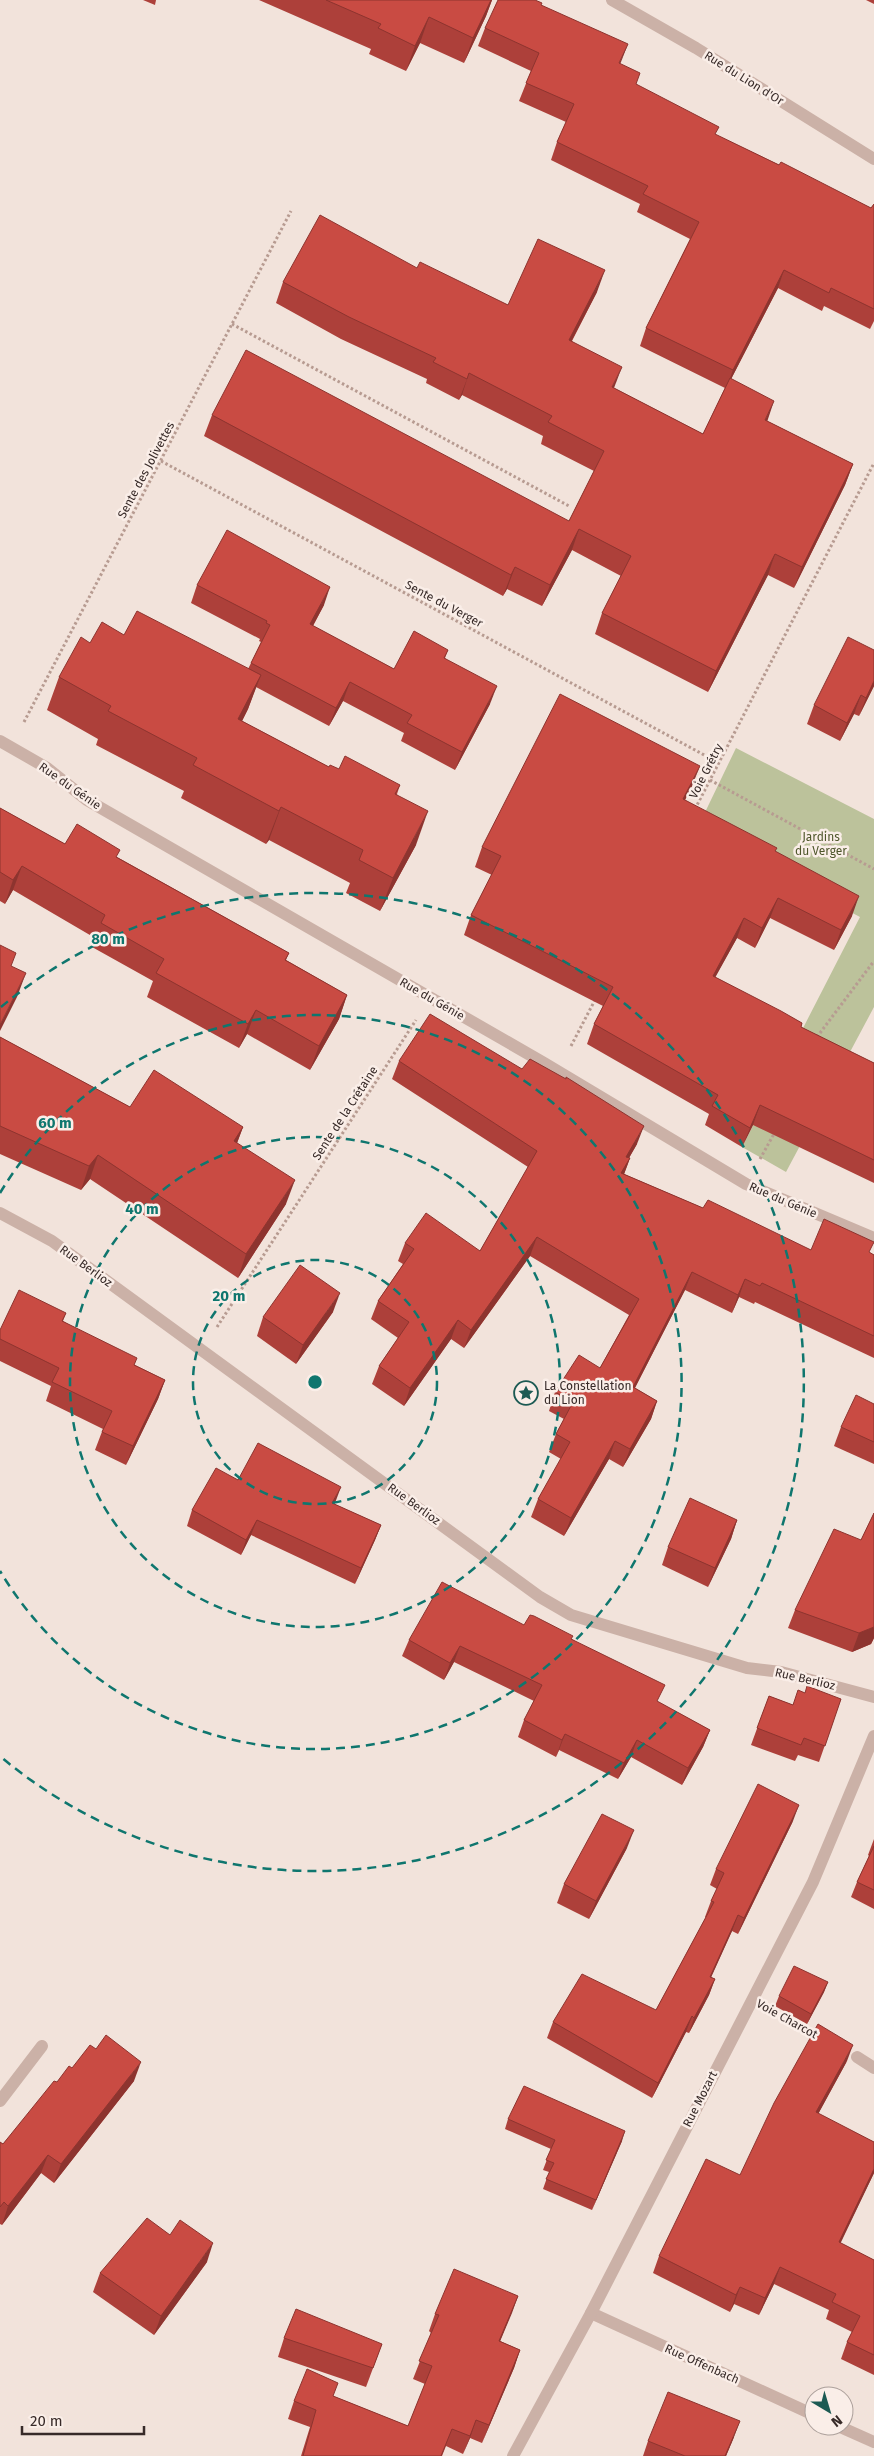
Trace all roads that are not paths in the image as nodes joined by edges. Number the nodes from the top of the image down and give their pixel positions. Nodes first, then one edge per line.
1 (612, 0) edge
2 (874, 159) edge
3 (0, 741) edge
4 (0, 1213) edge
5 (874, 1238) edge
6 (874, 1697) edge
7 (874, 1736) edge
8 (42, 2046) dead end
9 (857, 2057) road end
10 (874, 2068) edge
11 (0, 2102) edge
12 (590, 2313) junction
13 (804, 2410) edge
14 (854, 2433) edge
15 (874, 2442) edge
16 (513, 2456) edge

1 - 2 street, Rue du Lion d'Or
3 - 5 street, Rue du Génie
4 - 6 street, Rue Berlioz
7 - 12 street, Rue Mozart
8 - 11 street
9 - 10 street
12 - 13 street, Rue Offenbach
12 - 16 street, Rue Mozart
14 - 15 street

